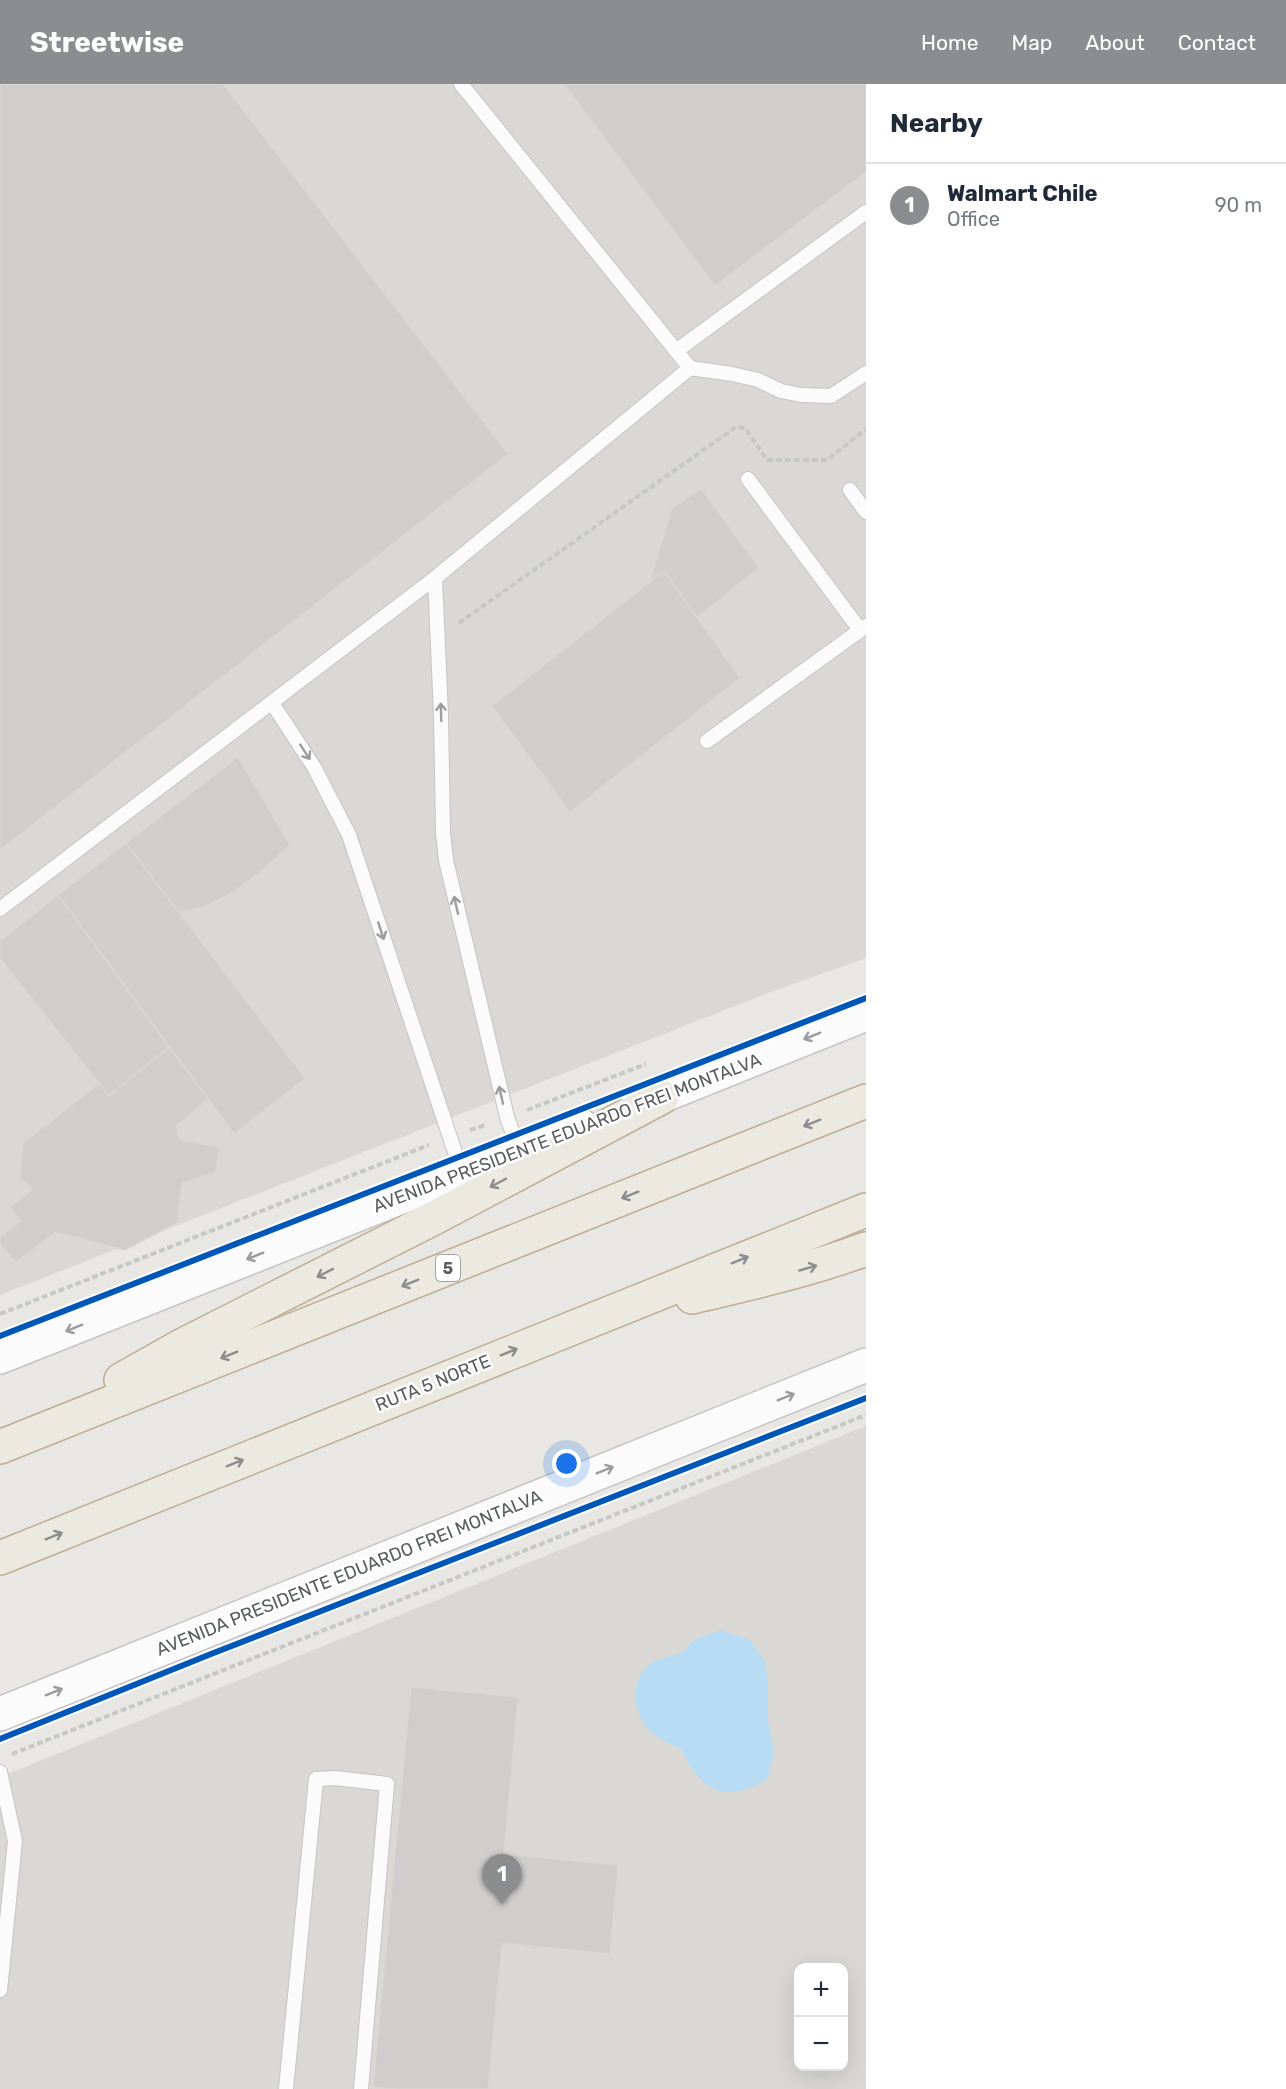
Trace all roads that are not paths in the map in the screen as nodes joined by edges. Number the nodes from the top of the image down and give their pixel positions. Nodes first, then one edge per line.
1 (461, 84) edge
2 (866, 212) edge
3 (676, 351) junction
4 (690, 368) junction
5 (866, 373) edge
6 (748, 479) dead end
7 (850, 490) dead end
8 (866, 512) edge
9 (435, 578) junction
10 (863, 628) edge
11 (272, 703) junction
12 (707, 741) dead end
13 (0, 909) edge
14 (866, 1014) edge
15 (662, 1097) junction
16 (866, 1101) edge
17 (519, 1151) junction
18 (462, 1173) junction
19 (866, 1210) edge
20 (866, 1249) edge
21 (588, 1321) junction
22 (0, 1357) edge
23 (866, 1365) edge
24 (30, 1435) junction
25 (0, 1447) edge
26 (0, 1558) edge
27 (0, 1714) edge
28 (0, 1772) edge
29 (0, 1990) edge
30 (286, 2089) edge
31 (361, 2089) edge

1 - 3 lane
2 - 3 lane
3 - 4 lane
4 - 5 lane
4 - 9 lane
6 - 10 lane
7 - 8 lane
9 - 11 lane
17 -> 9 lane
10 - 12 lane
11 - 13 lane
11 -> 18 lane
14 -> 15 main road, AVENIDA PRESIDENTE EDUARDO FREI MONTALVA
15 - 17 main road, AVENIDA PRESIDENTE EDUARDO FREI MONTALVA
15 -> 24 highway
16 -> 24 highway, 5
17 - 18 main road, AVENIDA PRESIDENTE EDUARDO FREI MONTALVA
18 -> 22 main road, AVENIDA PRESIDENTE EDUARDO FREI MONTALVA
21 -> 19 highway, RUTA 5 NORTE
21 -> 20 highway
26 -> 21 highway, RUTA 5 NORTE
27 -> 23 main road, AVENIDA PRESIDENTE EDUARDO FREI MONTALVA
24 - 25 highway, 5
28 - 29 lane
30 - 31 lane

